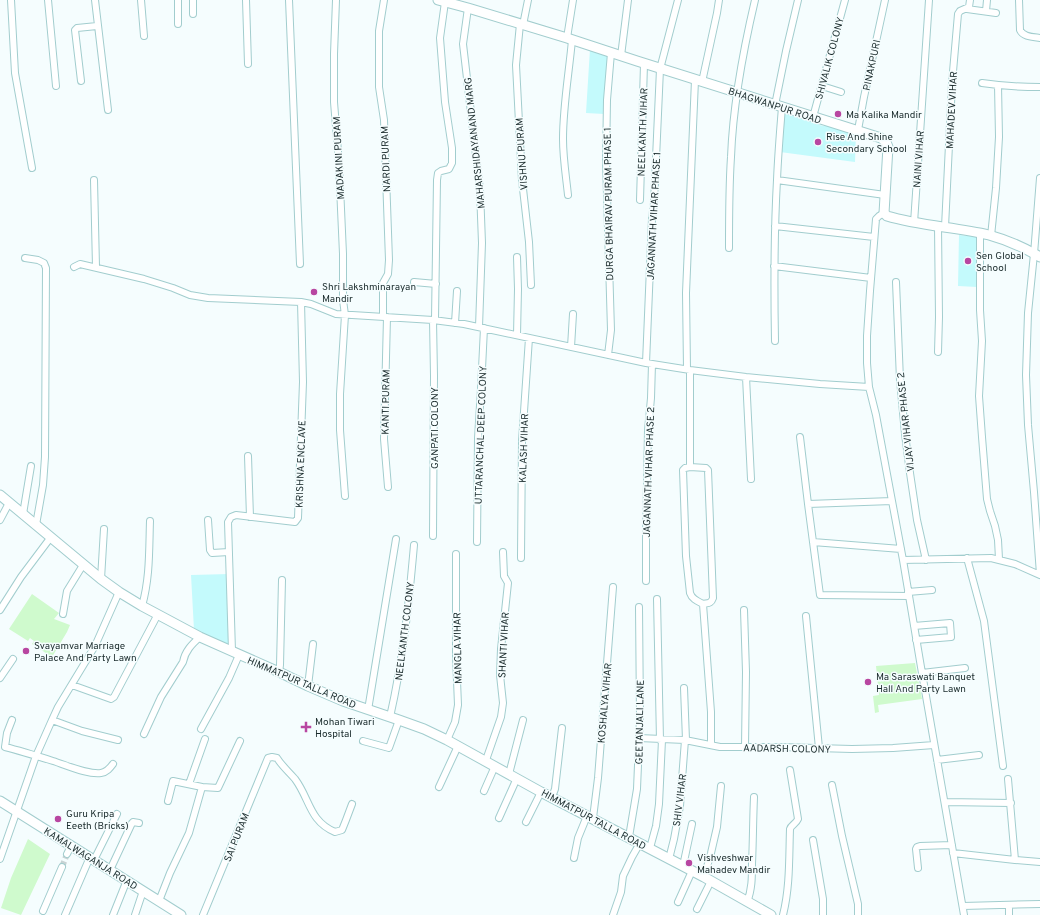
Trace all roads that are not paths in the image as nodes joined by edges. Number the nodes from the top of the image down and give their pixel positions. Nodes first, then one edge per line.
1 (11, 0) edge
2 (48, 0) edge
3 (95, 0) edge
4 (141, 0) edge
5 (178, 0) edge
6 (193, 0) edge
7 (246, 0) edge
8 (289, 0) edge
9 (336, 0) edge
10 (384, 0) edge
11 (528, 0) edge
12 (573, 0) edge
13 (628, 0) edge
14 (678, 0) edge
15 (719, 0) edge
16 (755, 0) edge
17 (798, 0) edge
18 (845, 0) edge
19 (885, 0) edge
20 (929, 0) edge
21 (970, 0) edge
22 (987, 0) edge
23 (1020, 0) edge
24 (448, 1) edge
25 (468, 8) junction
26 (967, 9) junction
27 (986, 11) junction
28 (996, 13) dead end
29 (194, 14) dead end
30 (178, 24) dead end
31 (521, 24) junction
32 (97, 26) junction
33 (144, 36) dead end
34 (1040, 38) edge
35 (570, 39) junction
36 (611, 53) junction
37 (621, 56) junction
38 (248, 64) dead end
39 (644, 64) junction
40 (660, 69) junction
41 (81, 81) dead end
42 (699, 81) junction
43 (982, 83) dead end
44 (998, 85) junction
45 (56, 86) dead end
46 (822, 86) junction
47 (1040, 86) edge
48 (738, 92) junction
49 (841, 92) dead end
50 (778, 106) junction
51 (108, 110) dead end
52 (813, 117) junction
53 (858, 130) junction
54 (32, 168) dead end
55 (1040, 178) edge
56 (94, 180) dead end
57 (777, 180) junction
58 (568, 195) dead end
59 (885, 195) junction
60 (640, 200) dead end
61 (884, 214) junction
62 (914, 222) junction
63 (775, 226) junction
64 (941, 227) junction
65 (980, 233) junction
66 (991, 236) junction
67 (874, 237) junction
68 (729, 248) dead end
69 (1037, 256) edge
70 (517, 257) dead end
71 (25, 258) dead end
72 (300, 264) dead end
73 (774, 266) junction
74 (74, 267) dead end
75 (96, 267) junction
76 (871, 278) junction
77 (414, 282) dead end
78 (896, 282) dead end
79 (436, 284) junction
80 (531, 285) dead end
81 (457, 291) dead end
82 (301, 302) junction
83 (573, 314) dead end
84 (346, 315) junction
85 (385, 317) junction
86 (434, 320) junction
87 (455, 323) junction
88 (481, 328) junction
89 (517, 336) junction
90 (529, 338) junction
91 (775, 341) dead end
92 (571, 347) junction
93 (938, 352) dead end
94 (608, 355) junction
95 (649, 363) junction
96 (688, 369) junction
97 (746, 377) junction
98 (869, 387) junction
99 (800, 437) dead end
100 (248, 456) dead end
101 (31, 466) dead end
102 (690, 467) junction
103 (752, 479) dead end
104 (388, 487) dead end
105 (0, 495) edge
106 (345, 496) dead end
107 (892, 501) junction
108 (9, 502) junction
109 (808, 504) junction
110 (23, 514) junction
111 (250, 517) junction
112 (0, 520) edge
113 (208, 520) dead end
114 (150, 521) dead end
115 (36, 525) junction
116 (104, 529) dead end
117 (432, 536) dead end
118 (51, 537) junction
119 (396, 539) dead end
120 (477, 542) dead end
121 (813, 542) junction
122 (414, 545) dead end
123 (901, 549) junction
124 (229, 552) junction
125 (503, 552) dead end
126 (456, 554) dead end
127 (521, 558) dead end
128 (966, 558) junction
129 (903, 560) junction
130 (926, 560) junction
131 (999, 560) junction
132 (83, 565) junction
133 (1040, 574) edge
134 (100, 579) junction
135 (282, 580) dead end
136 (646, 581) dead end
137 (613, 587) dead end
138 (932, 590) dead end
139 (119, 592) junction
140 (908, 594) junction
141 (656, 599) dead end
142 (703, 604) junction
143 (142, 606) junction
144 (639, 607) dead end
145 (0, 610) edge
146 (744, 610) dead end
147 (63, 614) dead end
148 (158, 614) junction
149 (806, 616) dead end
150 (914, 626) junction
151 (200, 637) junction
152 (916, 640) junction
153 (313, 644) dead end
154 (236, 653) junction
155 (13, 659) dead end
156 (965, 668) dead end
157 (279, 672) junction
158 (922, 673) junction
159 (0, 678) edge
160 (72, 685) junction
161 (308, 686) junction
162 (684, 688) dead end
163 (368, 710) junction
164 (390, 717) junction
165 (12, 720) dead end
166 (52, 720) junction
167 (399, 720) junction
168 (523, 720) dead end
169 (562, 728) dead end
170 (201, 729) dead end
171 (144, 734) dead end
172 (639, 738) junction
173 (118, 740) dead end
174 (205, 740) dead end
175 (447, 740) junction
176 (661, 740) junction
177 (685, 740) junction
178 (240, 741) dead end
179 (364, 741) dead end
180 (711, 745) junction
181 (934, 745) junction
182 (458, 746) junction
183 (745, 747) junction
184 (819, 748) junction
185 (979, 755) dead end
186 (36, 756) junction
187 (486, 760) junction
188 (937, 760) junction
189 (113, 764) dead end
190 (495, 766) junction
191 (1003, 766) dead end
192 (790, 770) dead end
193 (513, 776) junction
194 (1008, 779) dead end
195 (189, 784) junction
196 (832, 785) dead end
197 (721, 786) dead end
198 (202, 787) junction
199 (439, 787) dead end
200 (484, 791) dead end
201 (541, 792) junction
202 (552, 797) junction
203 (754, 798) dead end
204 (0, 801) edge
205 (168, 801) dead end
206 (945, 802) junction
207 (1011, 803) junction
208 (352, 804) dead end
209 (17, 812) junction
210 (117, 814) dead end
211 (590, 817) junction
212 (499, 818) dead end
213 (526, 822) dead end
214 (139, 823) dead end
215 (692, 824) dead end
216 (629, 837) junction
217 (812, 840) dead end
218 (640, 843) junction
219 (952, 845) junction
220 (650, 848) junction
221 (953, 853) junction
222 (574, 858) dead end
223 (0, 859) edge
224 (92, 859) junction
225 (669, 859) junction
226 (1015, 860) junction
227 (1040, 862) edge
228 (683, 866) junction
229 (62, 867) tunnel mouth
230 (918, 868) dead end
231 (110, 870) junction
232 (692, 871) junction
233 (707, 879) junction
234 (127, 880) junction
235 (143, 891) junction
236 (159, 901) junction
237 (678, 902) dead end
238 (747, 902) junction
239 (1040, 904) edge
240 (1009, 905) junction
241 (963, 906) junction
242 (697, 909) dead end
243 (43, 911) dead end
244 (65, 915) edge
245 (114, 915) edge
246 (135, 915) edge
247 (181, 915) edge
248 (203, 915) edge
249 (613, 915) edge
250 (771, 915) edge
251 (783, 915) edge
252 (823, 915) edge
253 (858, 915) edge
254 (964, 915) edge
255 (1009, 915) edge

1 - 54 street
2 - 45 street
3 - 32 street
4 - 33 street
5 - 30 street
6 - 29 street
7 - 38 street
8 - 72 street
9 - 84 street, MADAKINI PURAM
10 - 85 street, NARDI PURAM
11 - 31 street, VISHNU PURAM
12 - 35 street
13 - 37 street
14 - 40 street, JAGANNATH VIHAR PHASE 1
15 - 42 street
16 - 48 street
17 - 50 street
18 - 46 street, SHIVALIK COLONY
19 - 53 street, PINAKPURI
20 - 62 street, NAINI VIHAR
21 - 26 street, MAHADEV VIHAR
22 - 27 street
23 - 34 street
24 - 25 street, BHAGWANPUR ROAD
24 - 79 street, GANPATI COLONY
25 - 31 street, BHAGWANPUR ROAD
25 - 88 street, MAHARSHIDAYANAND MARG
26 - 27 street
26 - 64 street, MAHADEV VIHAR
27 - 28 street
31 - 35 street, BHAGWANPUR ROAD
31 - 80 street, VISHNU PURAM
32 - 41 street
32 - 51 street
35 - 36 street, BHAGWANPUR ROAD
35 - 58 street
36 - 37 street, BHAGWANPUR ROAD
36 - 94 street, DURGA BHAIRAV PURAM PHASE 1
37 - 39 street, BHAGWANPUR ROAD
39 - 40 street, BHAGWANPUR ROAD
39 - 60 street, NEELKANTH VIHAR
40 - 42 street, BHAGWANPUR ROAD
40 - 95 street, JAGANNATH VIHAR PHASE 1
42 - 48 street, BHAGWANPUR ROAD
42 - 96 street
43 - 44 street
44 - 47 street
44 - 66 street
46 - 49 street
46 - 52 street, SHIVALIK COLONY
48 - 50 street, BHAGWANPUR ROAD
48 - 68 street
50 - 52 street, BHAGWANPUR ROAD
50 - 57 street
52 - 53 street, BHAGWANPUR ROAD
53 - 59 street, BHAGWANPUR ROAD
55 - 69 street
56 - 75 street
57 - 59 street
57 - 63 street
59 - 61 street, BHAGWANPUR ROAD
61 - 62 street
61 - 67 street
62 - 64 street
63 - 67 street
63 - 73 street
64 - 65 street
64 - 93 street, MAHADEV VIHAR
65 - 66 street
65 - 131 street
66 - 69 street
67 - 76 street
69 - 133 street
70 - 89 street
71 - 115 street
73 - 76 street
73 - 91 street
74 - 75 street
75 - 82 street
76 - 98 street
77 - 79 street
78 - 130 street, VIJAY VIHAR PHASE 2
79 - 86 street, GANPATI COLONY
81 - 87 street
82 - 84 street
82 - 111 street, KRISHNA ENCLAVE
83 - 92 street
84 - 85 street
84 - 106 street, MADAKINI PURAM
85 - 86 street
85 - 104 street, KANTI PURAM
86 - 87 street
86 - 117 street, GANPATI COLONY
87 - 88 street
88 - 89 street
88 - 120 street, UTTARANCHAL DEEP COLONY
89 - 90 street
90 - 92 street
90 - 127 street, KALASH VIHAR
92 - 94 street
94 - 95 street
95 - 96 street
95 - 136 street, JAGANNATH VIHAR PHASE 2
96 - 97 street
96 - 102 street
97 - 98 street
97 - 103 street
98 - 107 street
99 - 109 street
100 - 111 street
101 - 110 street
102 - 142 street
102 - 142 street
105 - 108 street, HIMMATPUR TALLA ROAD
107 - 109 street
107 - 123 street
108 - 110 street, HIMMATPUR TALLA ROAD
108 - 112 street
109 - 121 street
110 - 115 street, HIMMATPUR TALLA ROAD
111 - 124 street, KRISHNA ENCLAVE
113 - 124 street
114 - 143 street
115 - 118 street, HIMMATPUR TALLA ROAD
116 - 134 street
118 - 132 street, HIMMATPUR TALLA ROAD
118 - 145 street
119 - 163 street
121 - 123 street
121 - 140 street
122 - 164 street, NEELKANTH COLONY
123 - 129 street
124 - 154 street, KRISHNA ENCLAVE
125 - 187 street, SHANTI VIHAR
126 - 175 street, MANGLA VIHAR
128 - 130 street
128 - 131 street
128 - 191 street
129 - 130 street
129 - 140 street
131 - 133 street
132 - 134 street, HIMMATPUR TALLA ROAD
132 - 147 street
134 - 139 street, HIMMATPUR TALLA ROAD
135 - 157 street
137 - 211 street, KOSHALYA VIHAR
138 - 140 street
139 - 143 street, HIMMATPUR TALLA ROAD
139 - 160 street
140 - 150 street
141 - 176 street
142 - 180 street
143 - 148 street, HIMMATPUR TALLA ROAD
144 - 172 street, GEETANJALI LANE
146 - 183 street
148 - 151 street, HIMMATPUR TALLA ROAD
148 - 160 street
149 - 184 street
150 - 152 street
150 - 152 street
151 - 154 street, HIMMATPUR TALLA ROAD
151 - 171 street
152 - 158 street
153 - 161 street
154 - 157 street, HIMMATPUR TALLA ROAD
154 - 170 street
155 - 159 street
156 - 158 street
157 - 161 street, HIMMATPUR TALLA ROAD
158 - 181 street
160 - 166 street
161 - 163 street, HIMMATPUR TALLA ROAD
162 - 177 street, SHIV VIHAR
163 - 164 street, HIMMATPUR TALLA ROAD
164 - 167 street, HIMMATPUR TALLA ROAD
165 - 186 street
166 - 173 street
166 - 186 street
167 - 175 street, HIMMATPUR TALLA ROAD
167 - 179 street
168 - 193 street
169 - 202 street
172 - 176 street, AADARSH COLONY
172 - 216 street, GEETANJALI LANE
174 - 195 street
175 - 182 street, HIMMATPUR TALLA ROAD
176 - 177 street, AADARSH COLONY
176 - 220 street
177 - 180 street, AADARSH COLONY
177 - 225 street, SHIV VIHAR
178 - 198 street
180 - 183 street, AADARSH COLONY
181 - 184 street, AADARSH COLONY
181 - 188 street
182 - 187 street, HIMMATPUR TALLA ROAD
182 - 199 street
183 - 184 street, AADARSH COLONY
185 - 188 street
186 - 189 street
186 - 209 street
187 - 190 street, HIMMATPUR TALLA ROAD
188 - 206 street
190 - 193 street, HIMMATPUR TALLA ROAD
190 - 200 street
192 - 251 street
193 - 201 street, HIMMATPUR TALLA ROAD
193 - 212 street
194 - 207 street
195 - 198 street
195 - 205 street
196 - 253 street
197 - 233 street
198 - 236 street
201 - 202 street, HIMMATPUR TALLA ROAD
201 - 213 street
202 - 211 street, HIMMATPUR TALLA ROAD
203 - 238 street
204 - 209 street, KAMALWAGANJA ROAD
206 - 207 street
206 - 219 street
207 - 226 street
208 - 248 street, SAI PURAM
209 - 223 street
209 - 224 street, KAMALWAGANJA ROAD
210 - 224 street
211 - 216 street, HIMMATPUR TALLA ROAD
211 - 222 street, KOSHALYA VIHAR
214 - 231 street
215 - 228 street
216 - 218 street, HIMMATPUR TALLA ROAD
217 - 252 street
218 - 220 street, HIMMATPUR TALLA ROAD
218 - 249 street
219 - 221 street
219 - 230 street
220 - 225 street, HIMMATPUR TALLA ROAD
221 - 226 street
221 - 241 street
224 - 231 street, KAMALWAGANJA ROAD
224 - 244 street
225 - 228 street, HIMMATPUR TALLA ROAD
226 - 227 street
228 - 232 street, HIMMATPUR TALLA ROAD
229 - 243 street
231 - 234 street, KAMALWAGANJA ROAD
232 - 233 street, HIMMATPUR TALLA ROAD
232 - 237 street
233 - 238 street, HIMMATPUR TALLA ROAD
233 - 242 street
234 - 235 street, KAMALWAGANJA ROAD
234 - 245 street
235 - 236 street, KAMALWAGANJA ROAD
235 - 246 street
236 - 247 street, KAMALWAGANJA ROAD
238 - 250 street, HIMMATPUR TALLA ROAD
239 - 240 street
240 - 241 street
240 - 255 street
241 - 254 street

